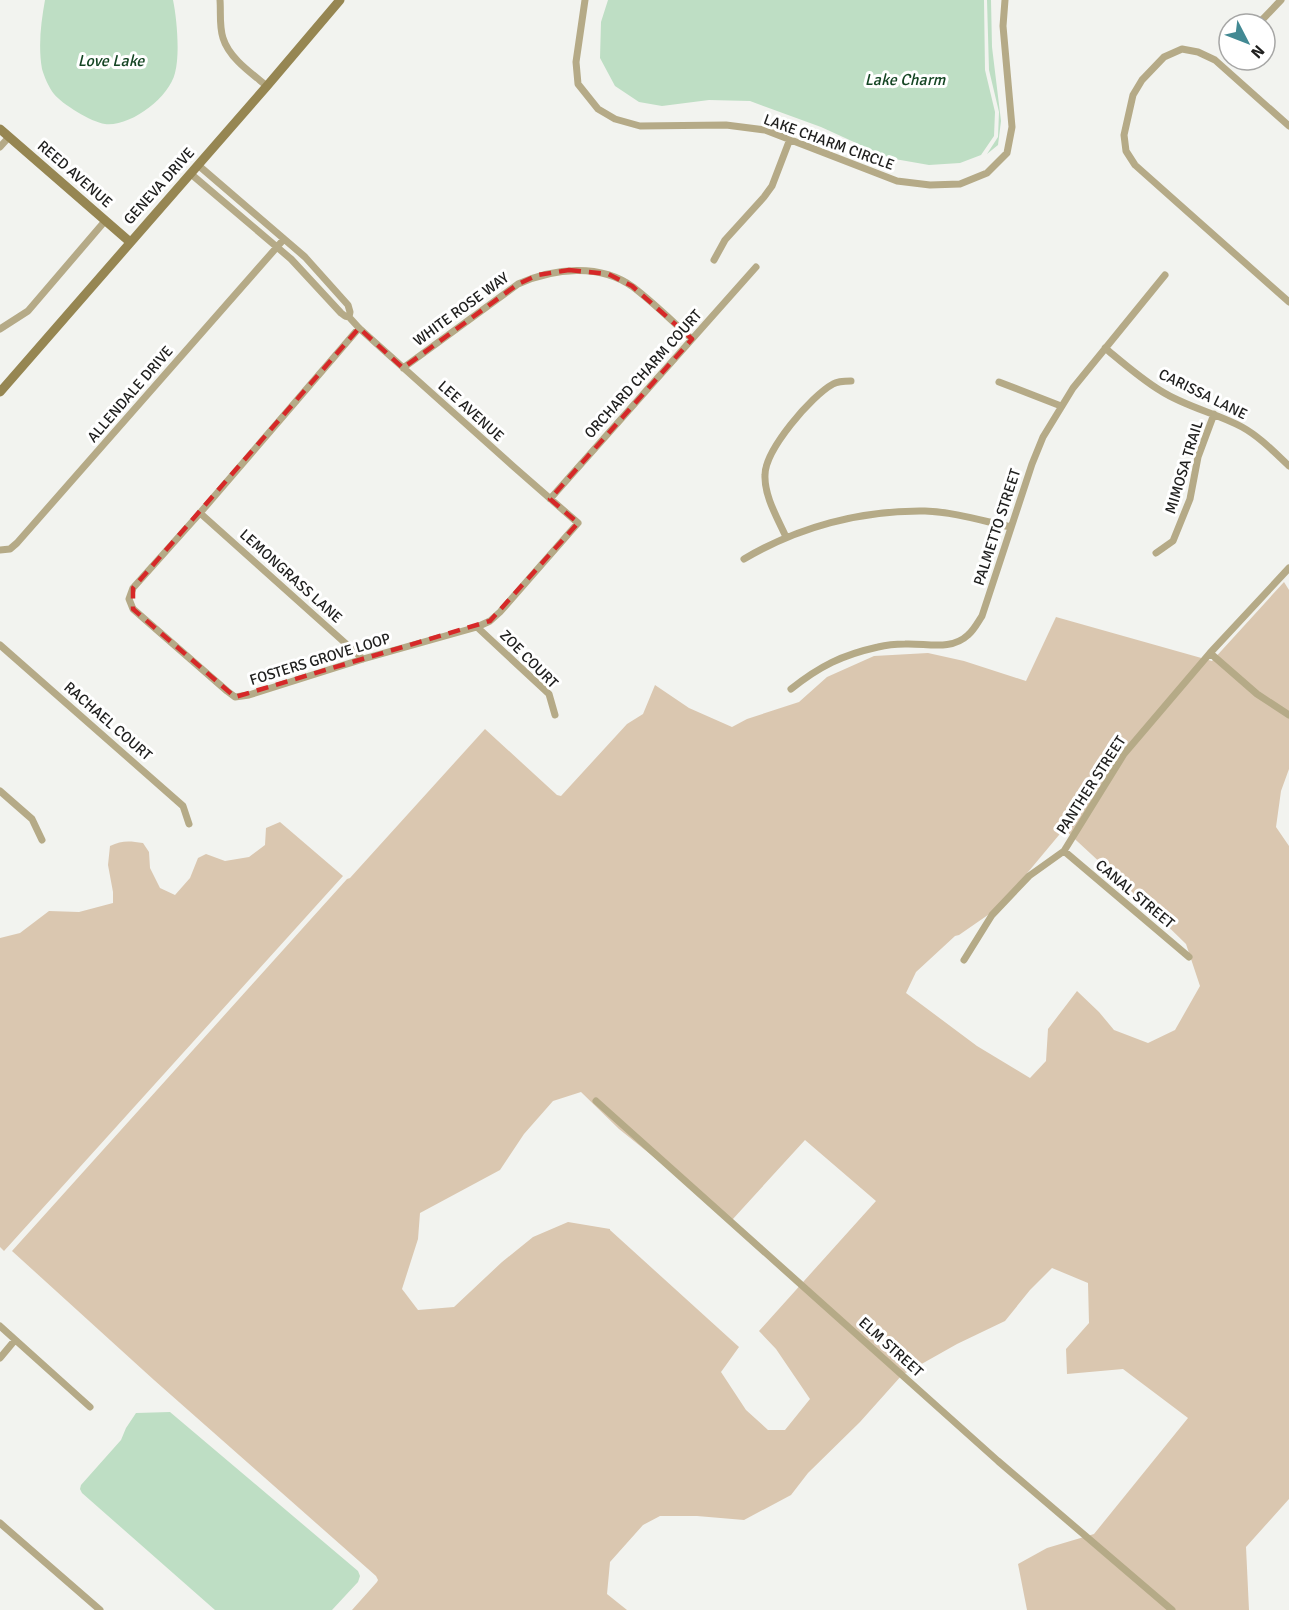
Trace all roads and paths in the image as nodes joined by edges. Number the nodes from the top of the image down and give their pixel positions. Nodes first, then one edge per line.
1 (220, 0) edge
2 (340, 0) edge
3 (585, 0) edge
4 (1005, 0) edge
5 (1281, 0) edge
6 (1270, 12) edge
7 (267, 86) junction
8 (1289, 126) edge
9 (0, 129) edge
10 (9, 137) junction
11 (790, 139) junction
12 (0, 147) edge
13 (198, 165) junction
14 (190, 174) junction
15 (105, 221) junction
16 (284, 239) junction
17 (130, 242) junction
18 (276, 248) junction
19 (714, 260) dead end
20 (756, 267) dead end
21 (1165, 275) dead end
22 (1289, 302) edge
23 (349, 317) junction
24 (359, 328) junction
25 (0, 329) edge
26 (692, 339) junction
27 (1105, 348) junction
28 (403, 368) junction
29 (851, 381) dead end
30 (999, 382) dead end
31 (0, 392) edge
32 (1061, 406) junction
33 (1214, 414) junction
34 (1289, 466) edge
35 (550, 499) junction
36 (200, 513) junction
37 (578, 523) joint
38 (1011, 527) junction
39 (786, 537) junction
40 (0, 550) edge
41 (1156, 553) dead end
42 (744, 559) dead end
43 (1289, 568) edge
44 (477, 627) junction
45 (0, 645) edge
46 (1210, 653) junction
47 (363, 659) junction
48 (791, 689) dead end
49 (555, 715) dead end
50 (1289, 715) edge
51 (0, 791) edge
52 (189, 824) dead end
53 (42, 840) dead end
54 (1064, 851) junction
55 (1189, 957) dead end
56 (964, 960) dead end
57 (596, 1101) dead end
58 (0, 1326) edge
59 (15, 1340) junction
60 (0, 1358) edge
61 (90, 1407) dead end
62 (0, 1523) edge
63 (100, 1610) edge
64 (1172, 1610) edge

1 - 7 street
2 - 7 main road, GENEVA DRIVE
3 - 11 street, LAKE CHARM CIRCLE
4 - 11 street, LAKE CHARM CIRCLE
5 - 6 street
7 - 13 main road, GENEVA DRIVE
8 - 22 street
9 - 10 main road, REED AVENUE
10 - 12 street
10 - 15 main road, REED AVENUE
11 - 19 street
13 - 14 main road, GENEVA DRIVE
13 - 16 street, LEE AVENUE
14 - 17 main road, GENEVA DRIVE
14 - 18 street, LEE AVENUE
15 - 17 main road, REED AVENUE
15 - 25 street
16 - 18 street, ALLENDALE DRIVE
16 - 23 street, LEE AVENUE
17 - 31 main road, GENEVA DRIVE
18 - 23 street, LEE AVENUE
18 - 40 street, ALLENDALE DRIVE
20 - 26 street, ORCHARD CHARM COURT
21 - 27 street, PALMETTO STREET
23 - 24 street, LEE AVENUE
24 - 28 street, LEE AVENUE
24 - 36 street, FOSTERS GROVE LOOP
26 - 28 street, WHITE ROSE WAY
26 - 35 street, ORCHARD CHARM COURT
27 - 32 street, PALMETTO STREET
27 - 33 street, CARISSA LANE
28 - 35 street, LEE AVENUE
29 - 39 street
30 - 32 street
32 - 38 street, PALMETTO STREET
33 - 34 street, CARISSA LANE
33 - 41 street, MIMOSA TRAIL
35 - 37 street, LEE AVENUE
36 - 47 street, LEMONGRASS LANE
36 - 47 street, FOSTERS GROVE LOOP
37 - 44 street, FOSTERS GROVE LOOP
38 - 39 street
38 - 48 street, PALMETTO STREET
39 - 42 street
43 - 46 street, PANTHER STREET
44 - 47 street, FOSTERS GROVE LOOP
44 - 49 street, ZOE COURT
45 - 52 street, RACHAEL COURT
46 - 50 street
46 - 54 street, PANTHER STREET
51 - 53 street
54 - 55 street, CANAL STREET
54 - 56 street, PANTHER STREET
57 - 64 street, ELM STREET
58 - 59 street
59 - 60 street
59 - 61 street
62 - 63 street

